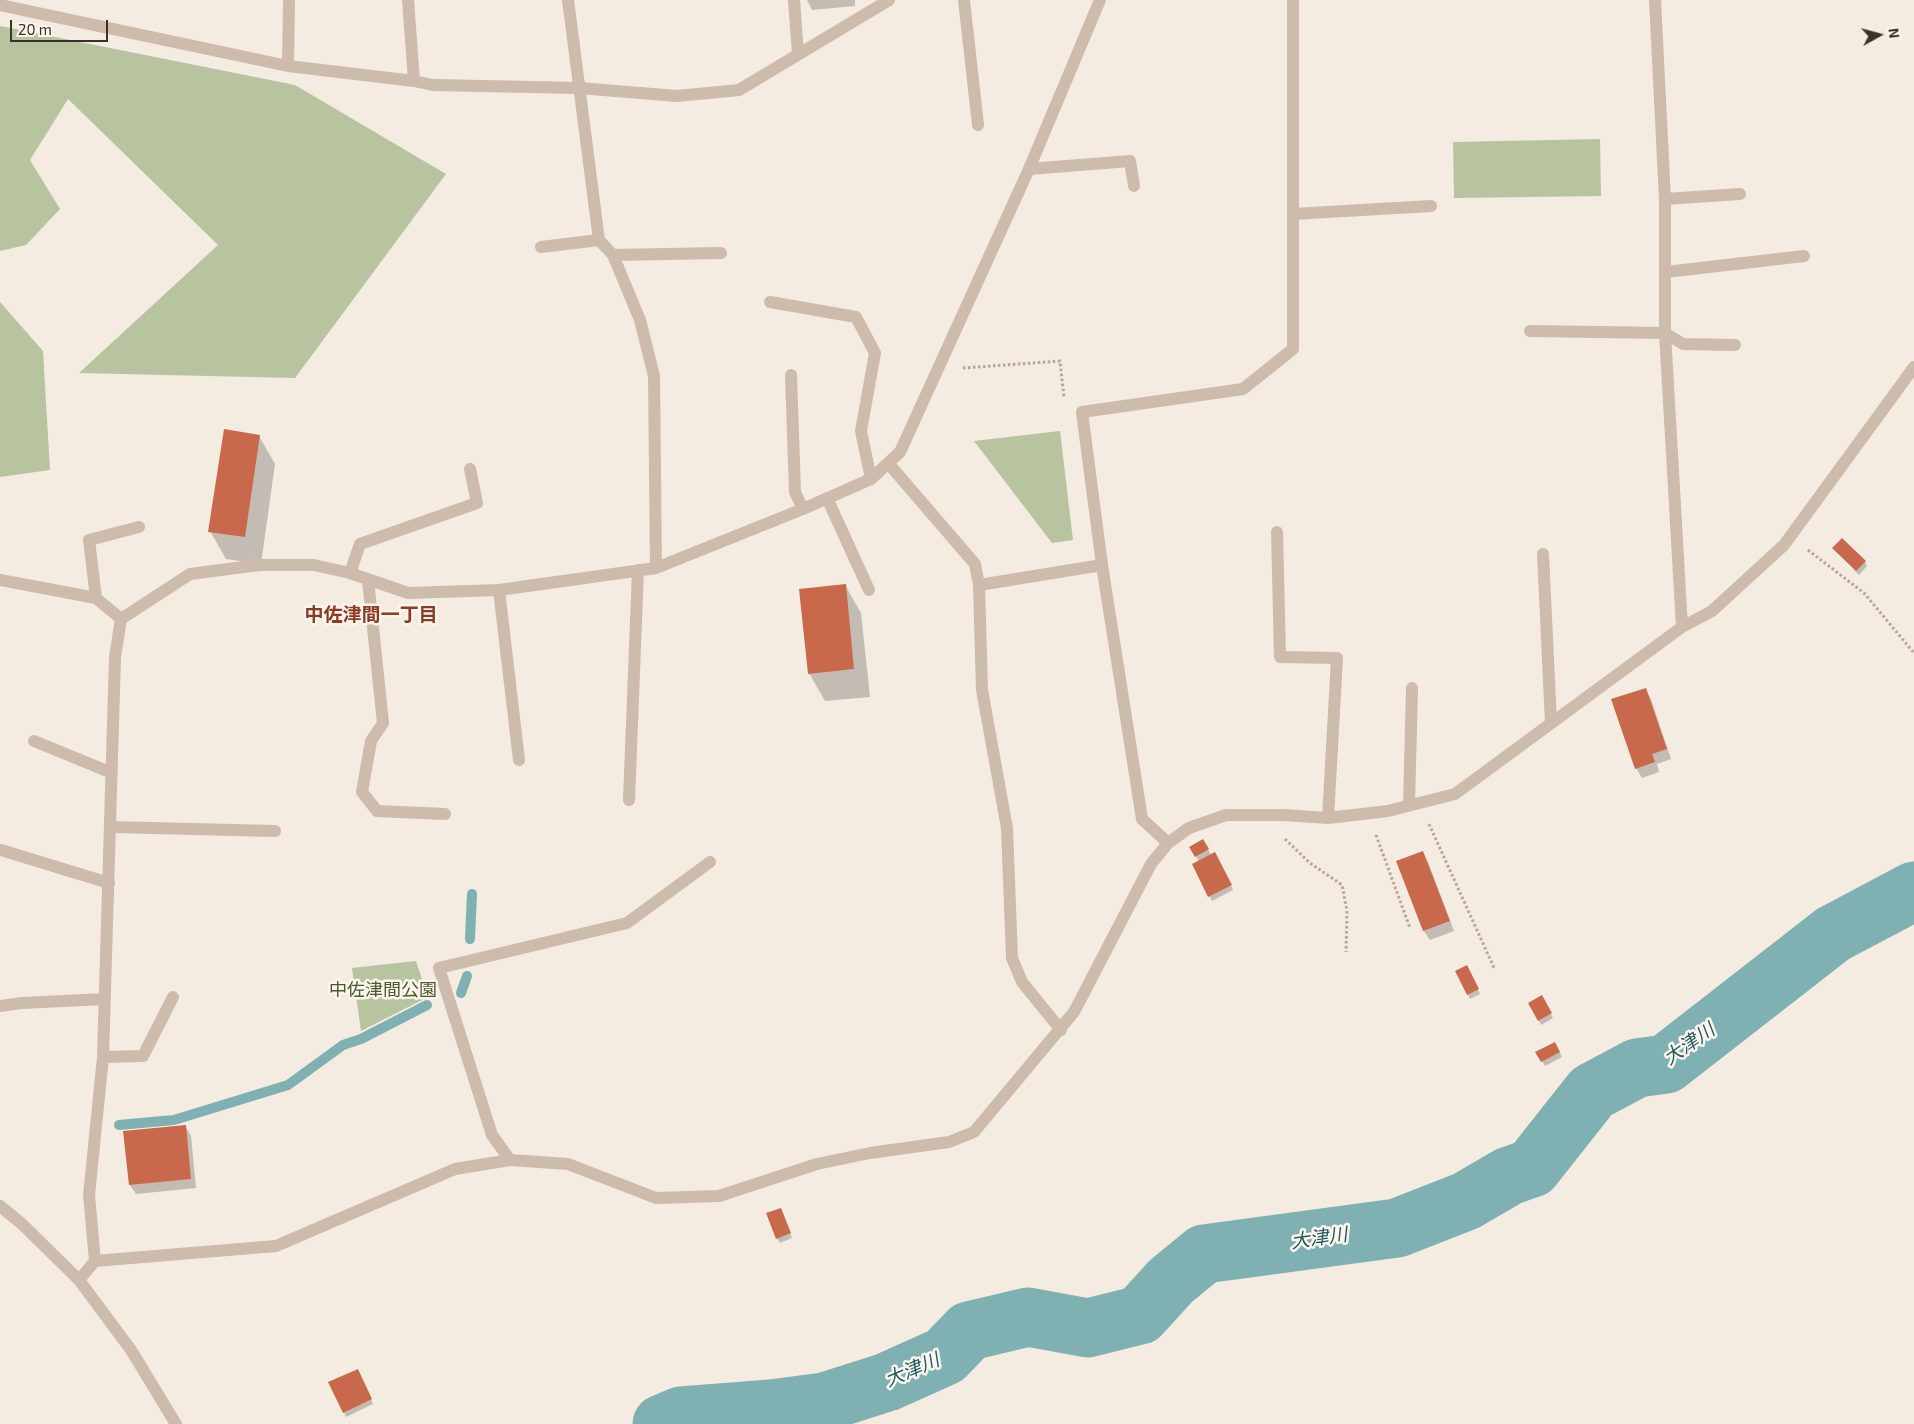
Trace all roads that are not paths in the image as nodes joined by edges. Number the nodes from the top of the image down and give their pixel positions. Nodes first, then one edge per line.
1 (289, 0) edge
2 (408, 0) edge
3 (568, 0) edge
4 (794, 0) edge
5 (890, 0) edge
6 (964, 0) edge
7 (1100, 0) edge
8 (1293, 0) edge
9 (1655, 0) edge
10 (0, 5) edge
11 (798, 54) junction
12 (288, 66) junction
13 (414, 81) junction
14 (579, 88) junction
15 (978, 125) dead end
16 (1029, 169) junction
17 (1134, 186) dead end
18 (1740, 194) dead end
19 (1665, 199) junction
20 (1431, 206) dead end
21 (1293, 214) junction
22 (599, 240) junction
23 (541, 247) dead end
24 (721, 253) dead end
25 (612, 255) junction
26 (1804, 256) dead end
27 (1666, 272) junction
28 (770, 302) dead end
29 (1530, 331) dead end
30 (1665, 333) junction
31 (1735, 344) dead end
32 (1914, 367) edge
33 (791, 375) dead end
34 (888, 463) junction
35 (470, 469) dead end
36 (872, 479) junction
37 (827, 498) junction
38 (803, 509) junction
39 (139, 527) dead end
40 (1278, 532) dead end
41 (1543, 554) dead end
42 (1102, 566) junction
43 (656, 568) junction
44 (638, 570) junction
45 (350, 574) junction
46 (0, 580) edge
47 (368, 580) junction
48 (979, 585) junction
49 (500, 590) junction
50 (869, 590) dead end
51 (96, 598) junction
52 (121, 618) junction
53 (1682, 628) junction
54 (1412, 688) dead end
55 (1551, 723) junction
56 (34, 741) dead end
57 (519, 760) dead end
58 (112, 773) junction
59 (629, 800) dead end
60 (1414, 804) junction
61 (445, 814) dead end
62 (1328, 818) junction
63 (111, 828) junction
64 (274, 831) dead end
65 (1168, 842) junction
66 (1, 850) edge
67 (710, 862) dead end
68 (108, 883) junction
69 (173, 997) dead end
70 (105, 999) junction
71 (0, 1006) edge
72 (1061, 1030) junction
73 (103, 1057) junction
74 (510, 1160) junction
75 (0, 1206) edge
76 (95, 1261) junction
77 (79, 1280) junction
78 (176, 1424) edge

1 - 12 street
2 - 13 street
3 - 14 street
4 - 11 street
5 - 11 street
6 - 15 street
7 - 16 street
8 - 21 street
9 - 19 street
10 - 12 street
11 - 14 street
12 - 13 street
13 - 14 street
14 - 22 street
16 - 17 street
16 - 34 street
18 - 19 street
19 - 27 street
20 - 21 street
21 - 42 street
22 - 23 street
22 - 25 street
24 - 25 street
25 - 43 street
26 - 27 street
27 - 30 street
28 - 36 street
29 - 30 street
30 - 31 street
30 - 53 street
32 - 53 street
33 - 38 street
34 - 36 street
34 - 48 street
35 - 45 street
36 - 37 street
37 - 38 street
37 - 50 street
38 - 43 street
39 - 51 street
40 - 62 street
41 - 55 street
42 - 48 street
42 - 65 street
43 - 44 street
44 - 49 street
44 - 59 street
45 - 47 street
45 - 52 street
46 - 51 street
47 - 49 street
47 - 61 street
48 - 72 street
49 - 57 street
51 - 52 street
52 - 58 street
53 - 55 street
54 - 60 street
55 - 60 street
56 - 58 street
58 - 63 street
60 - 62 street
62 - 65 street
63 - 64 street
63 - 68 street
65 - 72 street
66 - 68 street
67 - 74 street
68 - 70 street
69 - 73 street
70 - 71 street
70 - 73 street
72 - 74 street
73 - 76 street
74 - 76 street
75 - 77 street
76 - 77 street
77 - 78 street

